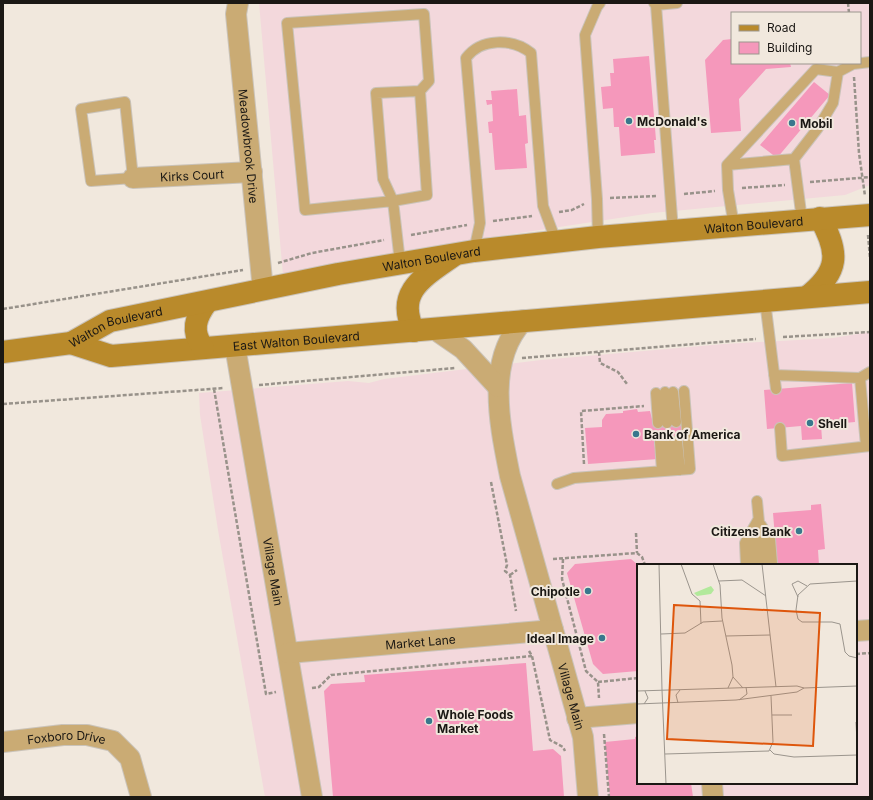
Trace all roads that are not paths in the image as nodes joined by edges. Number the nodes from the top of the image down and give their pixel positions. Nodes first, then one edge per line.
1 (238, 3) edge
2 (600, 3) edge
3 (678, 3) edge
4 (655, 4) edge
5 (853, 64) edge
6 (838, 72) junction
7 (420, 91) junction
8 (794, 159) junction
9 (727, 164) junction
10 (252, 172) junction
11 (132, 178) junction
12 (393, 201) junction
13 (811, 219) junction
14 (869, 223) edge
15 (734, 226) junction
16 (673, 231) junction
17 (598, 237) junction
18 (556, 241) junction
19 (465, 253) junction
20 (400, 262) junction
21 (263, 290) junction
22 (870, 292) edge
23 (807, 297) junction
24 (765, 301) junction
25 (206, 302) junction
26 (524, 320) junction
27 (424, 330) junction
28 (71, 343) junction
29 (235, 346) junction
30 (203, 348) junction
31 (3, 352) edge
32 (870, 372) edge
33 (774, 375) junction
34 (860, 378) junction
35 (498, 387) junction
36 (776, 390) dead end
37 (684, 391) dead end
38 (665, 392) joint
39 (780, 428) dead end
40 (868, 446) edge
41 (671, 471) junction
42 (556, 484) dead end
43 (757, 501) dead end
44 (758, 520) junction
45 (746, 564) edge
46 (763, 564) edge
47 (553, 630) junction
48 (870, 630) edge
49 (857, 631) edge
50 (288, 653) junction
51 (637, 713) edge
52 (577, 718) junction
53 (3, 742) edge
54 (712, 784) edge
55 (141, 797) edge
56 (312, 797) edge
57 (588, 797) edge
58 (713, 797) edge

1 - 10 street, Meadowbrook Drive
2 - 17 lane
3 - 4 lane
4 - 16 lane
5 - 6 lane
6 - 8 lane
6 - 9 lane
7 - 12 lane
7 - 12 lane
7 - 12 lane
8 - 9 lane
8 - 13 lane
9 - 15 lane
10 - 11 street, Kirks Court
10 - 21 street, Meadowbrook Drive
11 - 11 lane
12 - 20 lane
13 - 14 main road, Walton Boulevard
13 - 15 main road, Walton Boulevard
13 - 23 main road
15 - 16 main road, Walton Boulevard
16 - 17 main road, Walton Boulevard
17 - 18 main road, Walton Boulevard
18 - 19 main road, Walton Boulevard
18 - 19 lane
19 - 20 main road, Walton Boulevard
19 - 27 main road
20 - 21 main road, Walton Boulevard
21 - 25 main road, Walton Boulevard
22 - 23 main road
23 - 24 main road
24 - 26 main road
24 - 33 lane
25 - 28 main road, Walton Boulevard
25 - 30 main road
26 - 27 main road, East Walton Boulevard
26 - 35 street, Village Main
27 - 29 main road, East Walton Boulevard
27 - 35 street
28 - 30 main road, East Walton Boulevard
28 - 31 main road, Walton Boulevard
29 - 30 main road, East Walton Boulevard
29 - 50 street, Village Main
32 - 34 lane
33 - 34 lane
33 - 36 lane
34 - 40 lane
35 - 47 street, Village Main
37 - 41 lane
38 - 38 lane
39 - 40 lane
41 - 41 lane
41 - 42 lane
43 - 44 lane
44 - 45 lane
44 - 46 lane
47 - 50 street, Market Lane
47 - 52 street, Village Main
48 - 49 street
50 - 56 street, Village Main
51 - 52 street
52 - 57 street, Village Main
53 - 55 street, Foxboro Drive
54 - 58 street

